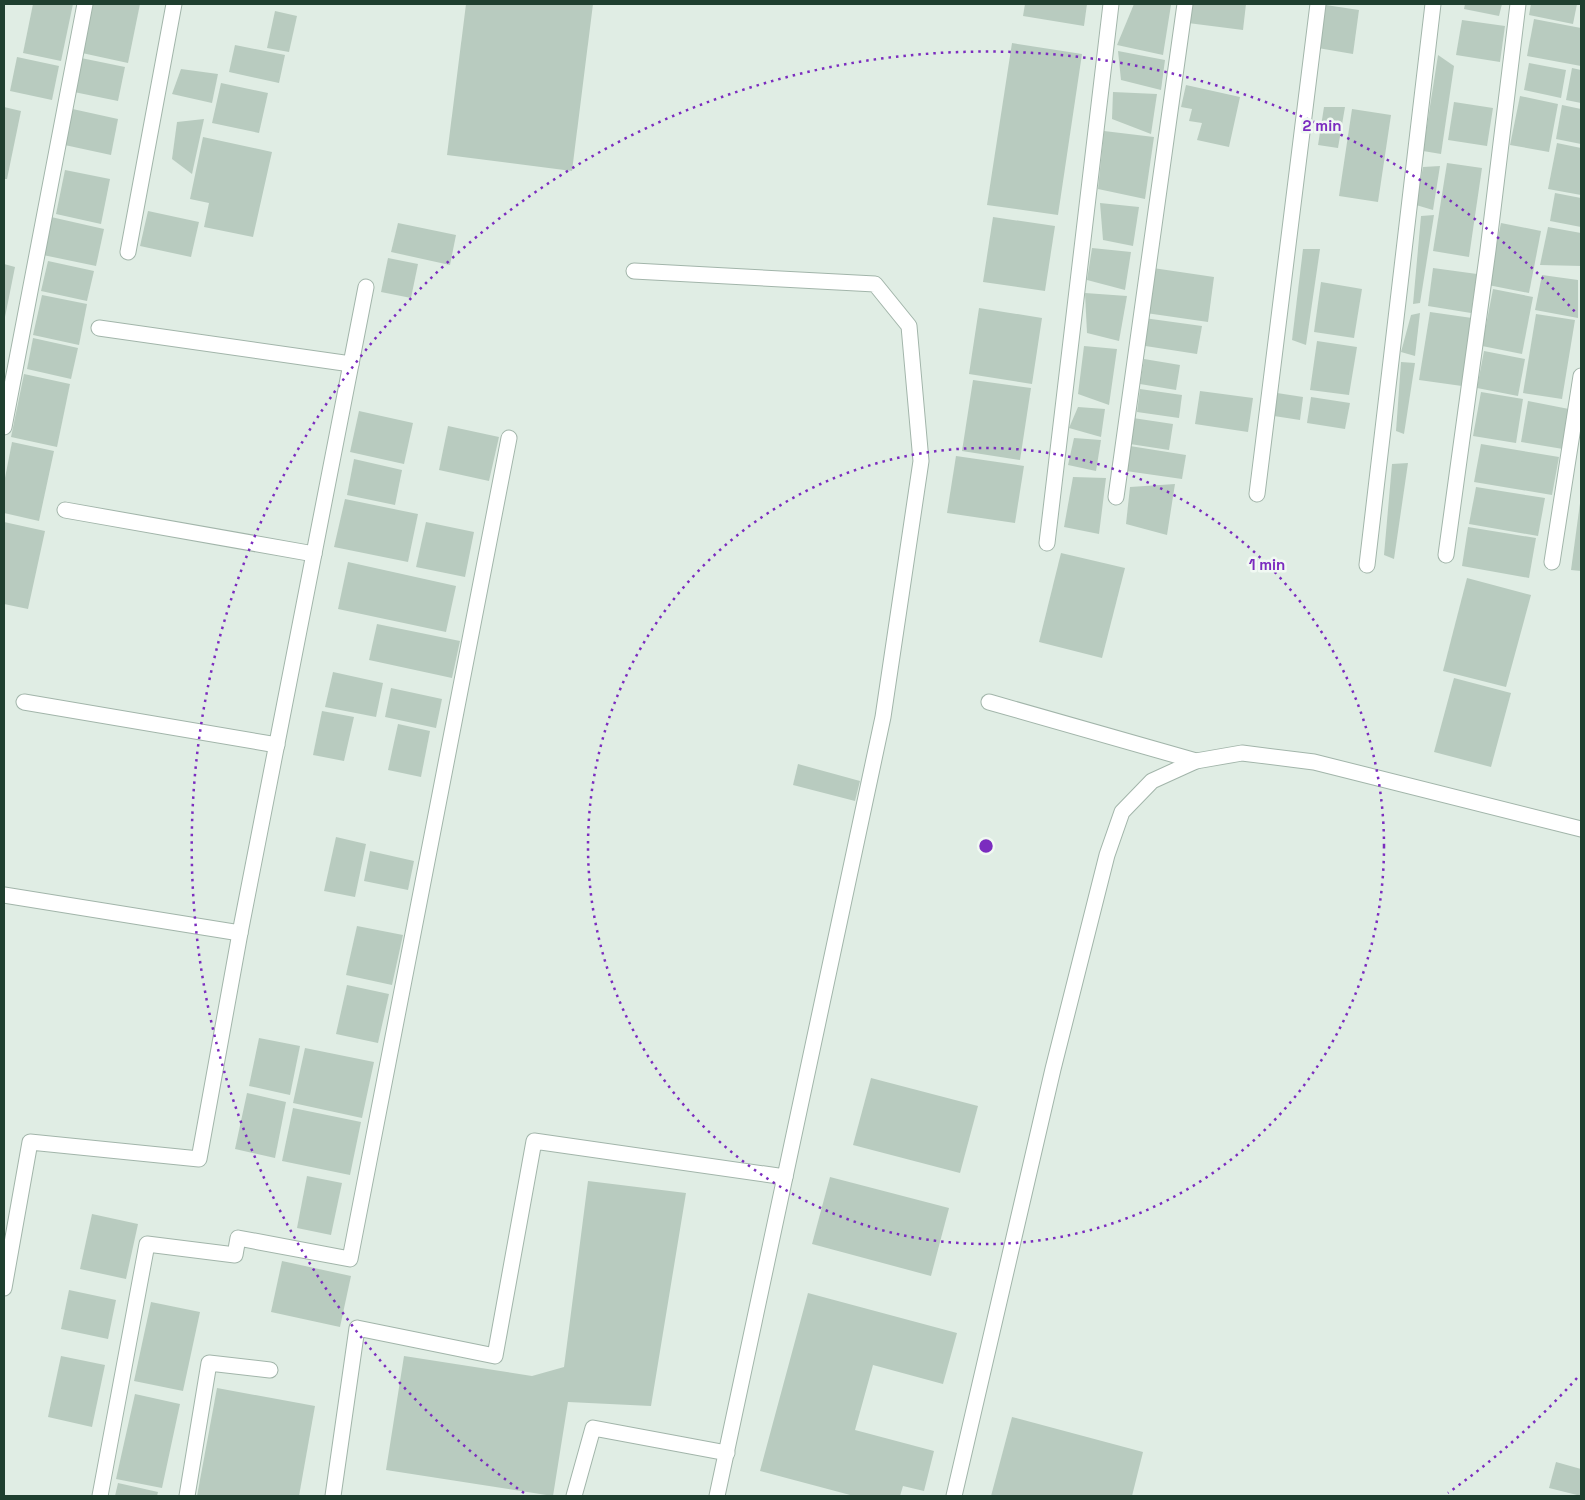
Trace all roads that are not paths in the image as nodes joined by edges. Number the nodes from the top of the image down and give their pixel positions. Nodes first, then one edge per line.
1 (85, 4) edge
2 (174, 4) edge
3 (1111, 4) edge
4 (1185, 4) edge
5 (1318, 4) edge
6 (1433, 4) edge
7 (1518, 4) edge
8 (128, 252) dead end
9 (634, 271) dead end
10 (366, 286) dead end
11 (99, 328) dead end
12 (351, 364) junction
13 (1581, 376) edge
14 (4, 427) edge
15 (509, 438) dead end
16 (1257, 494) dead end
17 (1116, 498) dead end
18 (65, 510) dead end
19 (1046, 543) dead end
20 (314, 554) junction
21 (1446, 555) dead end
22 (1552, 562) dead end
23 (1367, 565) dead end
24 (24, 702) dead end
25 (989, 702) dead end
26 (276, 745) junction
27 (1196, 761) junction
28 (1581, 829) edge
29 (4, 895) edge
30 (240, 933) junction
31 (785, 1177) junction
32 (4, 1288) edge
33 (270, 1370) dead end
34 (727, 1453) junction
35 (100, 1496) edge
36 (187, 1496) edge
37 (333, 1496) edge
38 (574, 1496) edge
39 (718, 1496) edge
40 (954, 1496) edge

1 - 14 street
2 - 8 street
3 - 19 street
4 - 17 street
5 - 16 street
6 - 23 street
7 - 21 street
9 - 31 street
10 - 12 street
11 - 12 street
12 - 20 street
13 - 22 street
15 - 35 street
18 - 20 street
20 - 26 street
24 - 26 street
25 - 27 street
26 - 30 street
27 - 28 street
27 - 40 street
29 - 30 street
30 - 32 street
31 - 34 street
31 - 37 street
33 - 36 street
34 - 38 street
34 - 39 street

